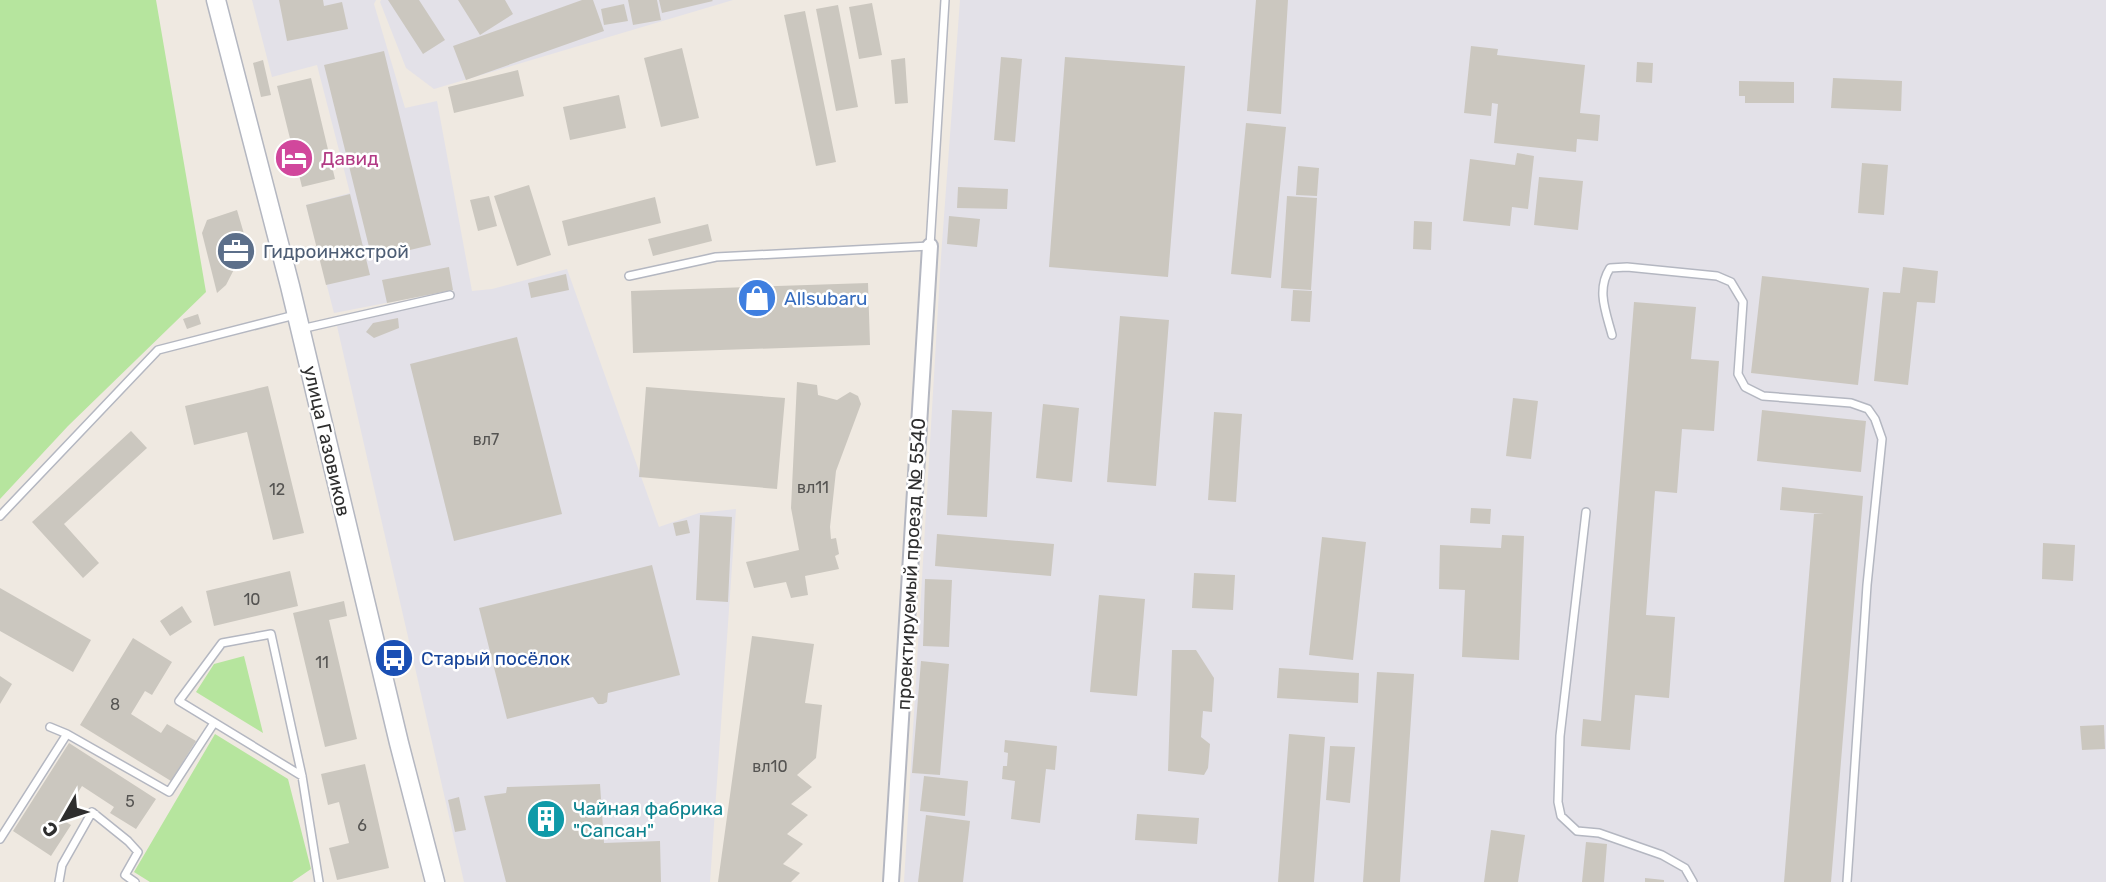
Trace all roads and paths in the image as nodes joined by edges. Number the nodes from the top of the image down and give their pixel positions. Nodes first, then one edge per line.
1 (216, 0) edge
2 (945, 0) edge
3 (930, 246) junction
4 (629, 276) dead end
5 (450, 295) dead end
6 (299, 322) junction
7 (1612, 335) dead end
8 (1586, 512) dead end
9 (0, 516) edge
10 (214, 723) junction
11 (50, 727) dead end
12 (67, 734) junction
13 (302, 776) junction
14 (0, 839) edge
15 (59, 882) edge
16 (135, 882) edge
17 (319, 882) edge
18 (435, 882) edge
19 (891, 882) edge
20 (1693, 882) edge
21 (1847, 882) edge

1 - 6 street, улица Газовиков
2 - 3 lane
3 - 4 lane
3 - 19 street, проектируемый проезд № 5540
5 - 6 lane
6 - 9 lane
6 - 18 street, улица Газовиков
7 - 21 lane
8 - 20 lane
10 - 12 lane
10 - 13 lane
10 - 13 lane
11 - 12 lane
12 - 14 lane
13 - 17 lane
15 - 16 lane

